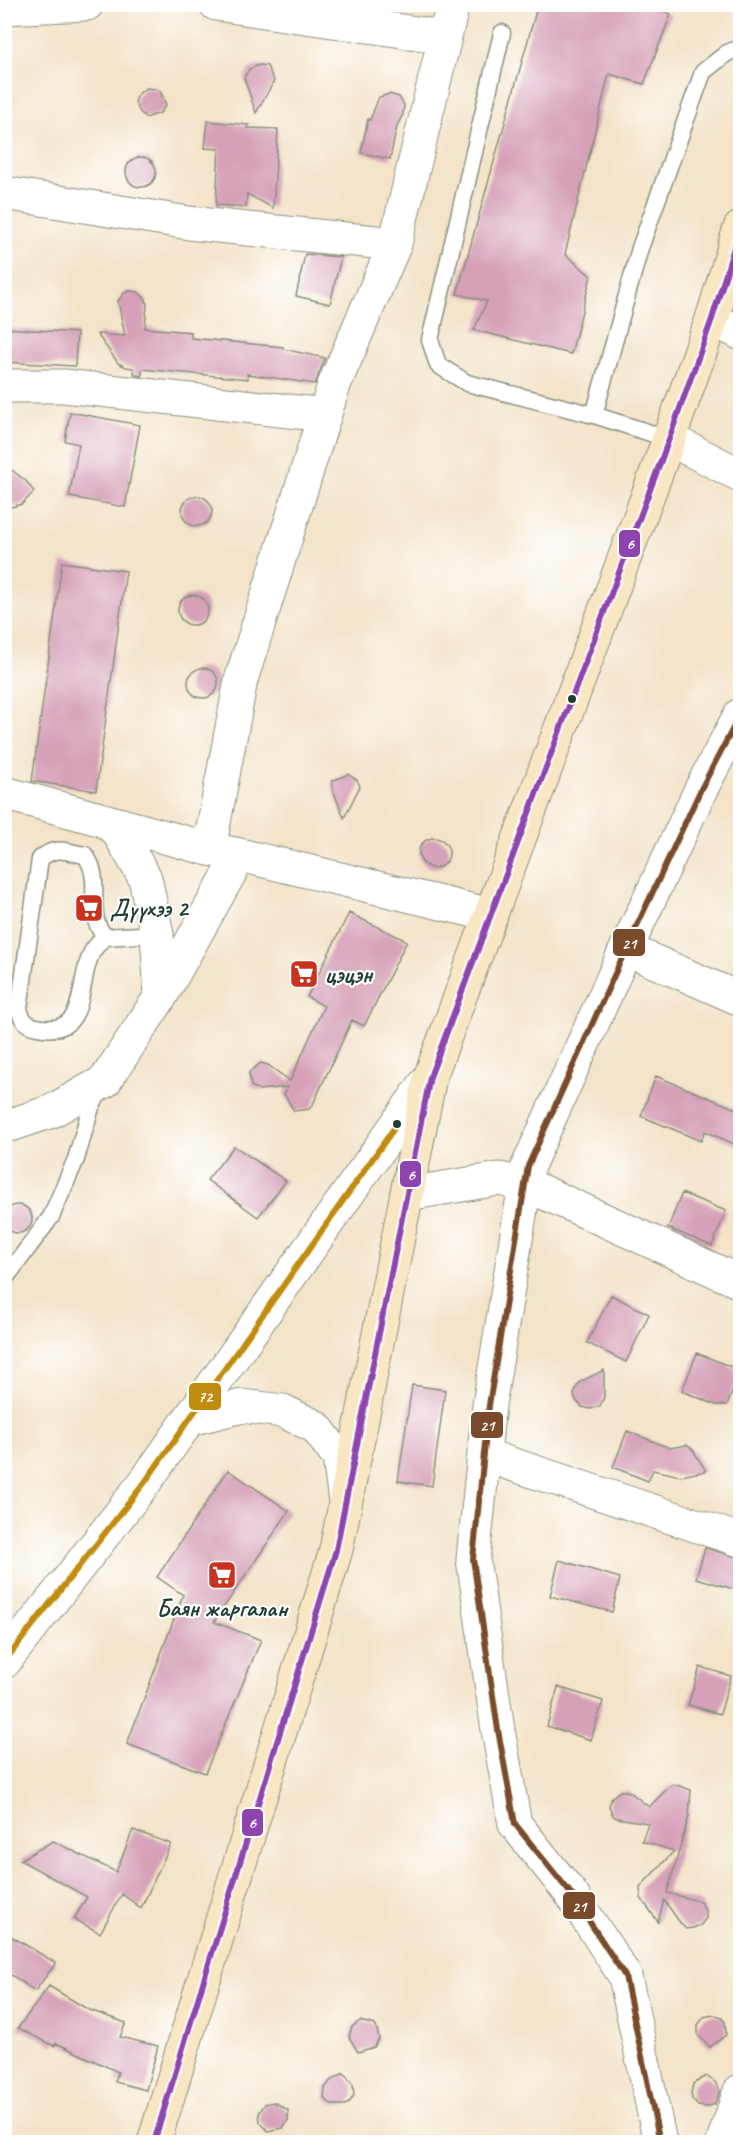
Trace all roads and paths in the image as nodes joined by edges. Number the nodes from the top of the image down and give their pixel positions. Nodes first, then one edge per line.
1 (87, 4) edge
2 (216, 4) edge
3 (453, 4) edge
4 (4, 8) edge
5 (502, 33) dead end
6 (444, 37) junction
7 (741, 48) edge
8 (4, 193) edge
9 (741, 228) edge
10 (395, 244) junction
11 (726, 326) edge
12 (4, 386) edge
13 (325, 415) junction
14 (594, 415) junction
15 (669, 439) junction
16 (741, 475) edge
17 (741, 715) edge
18 (4, 793) edge
19 (103, 820) junction
20 (209, 849) junction
21 (240, 855) junction
22 (491, 915) junction
23 (157, 934) junction
24 (104, 937) junction
25 (626, 949) junction
26 (161, 996) junction
27 (741, 999) edge
28 (430, 1077) junction
29 (105, 1081) junction
30 (4, 1125) edge
31 (525, 1184) junction
32 (407, 1194) junction
33 (4, 1280) edge
34 (741, 1282) edge
35 (190, 1419) junction
36 (484, 1455) junction
37 (345, 1503) junction
38 (741, 1540) edge
39 (4, 1662) edge
40 (741, 2091) edge
41 (154, 2142) edge
42 (660, 2142) edge
43 (723, 2142) edge

1 - 4 street
2 - 6 street
3 - 6 street
5 - 14 lane
6 - 10 street
7 - 14 lane
8 - 10 street
9 - 11 main road
10 - 13 street
11 - 15 main road
12 - 13 street
13 - 20 street
14 - 15 lane
15 - 16 street
15 - 22 main road
17 - 25 street
18 - 19 street
19 - 20 street
19 - 23 street
20 - 21 street
21 - 22 street
21 - 26 street
22 - 28 main road
23 - 24 lane
23 - 26 street
24 - 24 lane
25 - 27 street
25 - 31 street
26 - 29 street
28 - 32 main road
28 - 35 street
29 - 30 street
29 - 33 lane
31 - 32 street
31 - 34 street
31 - 36 street
32 - 37 main road
35 - 37 street
35 - 39 street
36 - 38 street
36 - 42 street
37 - 41 main road
40 - 43 street

